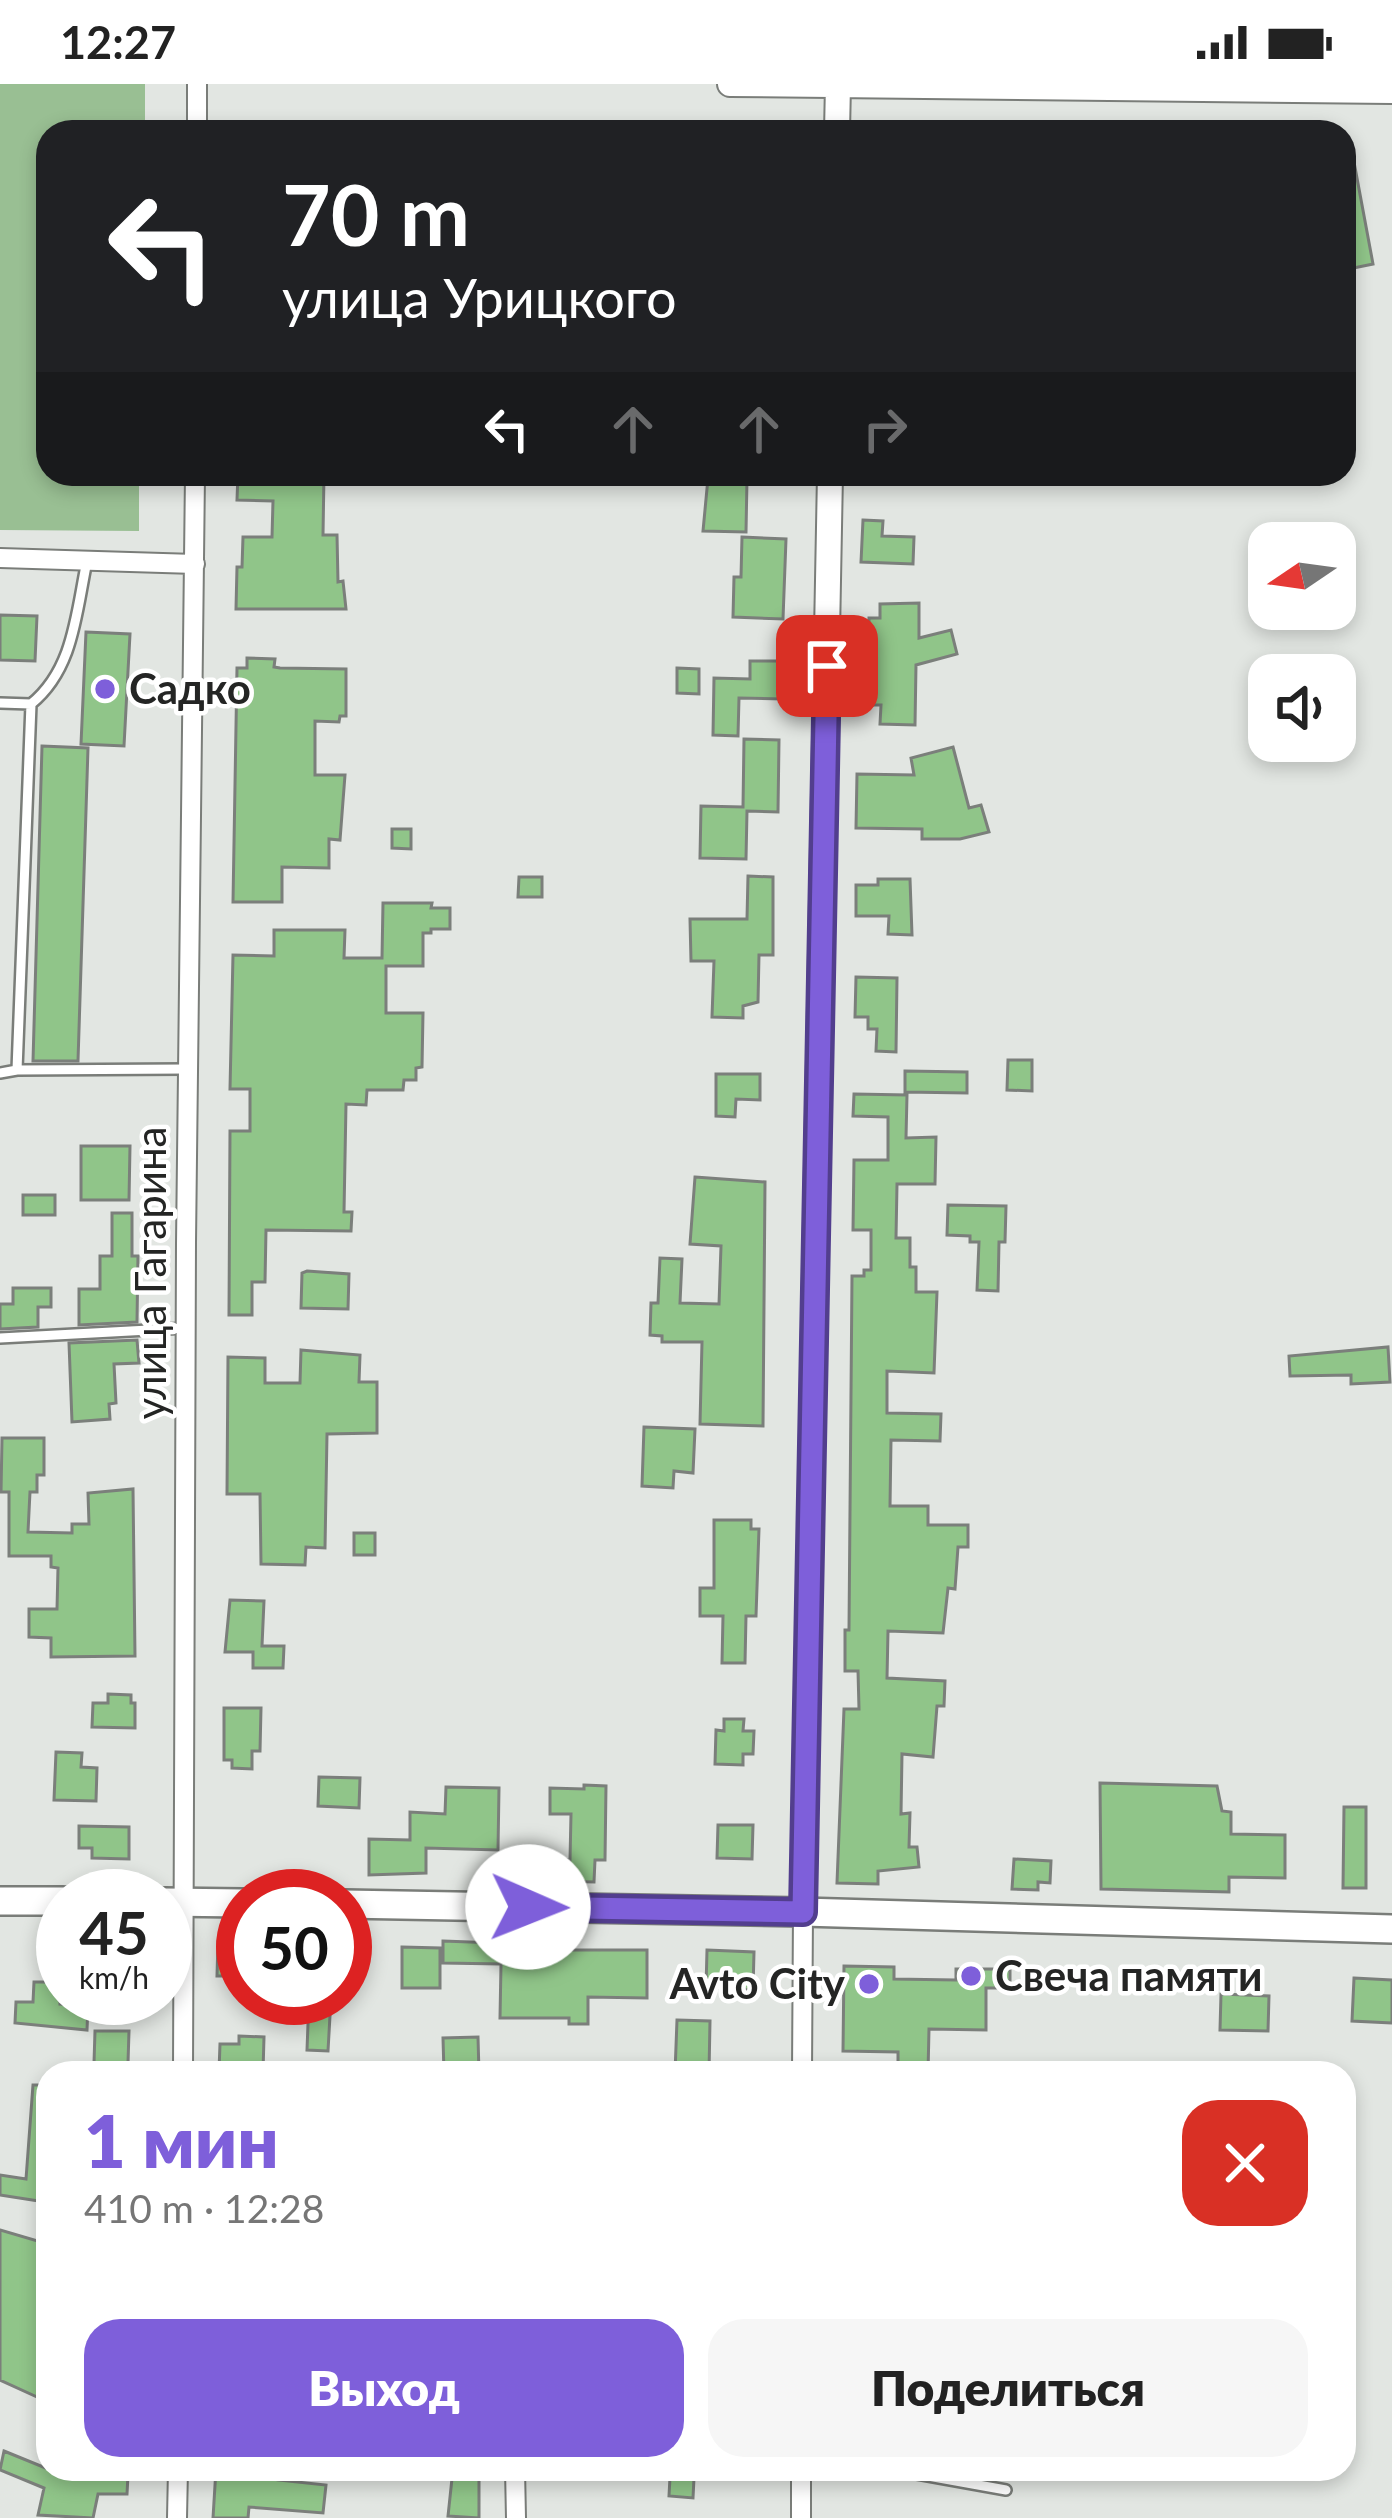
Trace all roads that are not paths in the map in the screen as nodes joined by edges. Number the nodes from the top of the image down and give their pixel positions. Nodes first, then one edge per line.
1 (197, 84) edge
2 (730, 84) edge
3 (838, 86) edge
4 (1350, 87) edge
5 (1392, 91) edge
6 (197, 120) edge
7 (837, 120) edge
8 (195, 486) edge
9 (830, 486) edge
10 (0, 558) edge
11 (87, 561) junction
12 (195, 564) junction
13 (0, 703) edge
14 (31, 704) junction
15 (188, 1069) junction
16 (17, 1070) junction
17 (0, 1072) edge
18 (186, 1328) junction
19 (0, 1338) edge
20 (176, 1869) edge
21 (0, 1900) edge
22 (36, 1901) edge
23 (372, 1904) edge
24 (803, 1912) junction
25 (1392, 1929) edge
26 (181, 2025) edge
27 (182, 2061) edge
28 (802, 2061) edge
29 (178, 2481) edge
30 (515, 2481) edge
31 (801, 2481) edge
32 (956, 2481) edge
33 (1006, 2490) dead end
34 (177, 2518) edge
35 (516, 2518) edge
36 (802, 2518) edge

1 - 6 street
2 - 3 street
3 - 4 street
3 - 7 street
4 - 5 street
8 - 12 street, улица Гагарина
9 - 24 street
10 - 11 street
11 - 12 street
11 - 14 lane
12 - 15 street, улица Гагарина
13 - 14 lane
14 - 16 lane
15 - 16 lane
15 - 18 street, улица Гагарина
16 - 17 lane
18 - 19 lane
18 - 20 street, улица Гагарина
21 - 22 main road
23 - 24 main road
24 - 25 main road
24 - 28 street
26 - 27 street, улица Гагарина
29 - 34 street
30 - 35 street
31 - 36 street
32 - 33 lane

